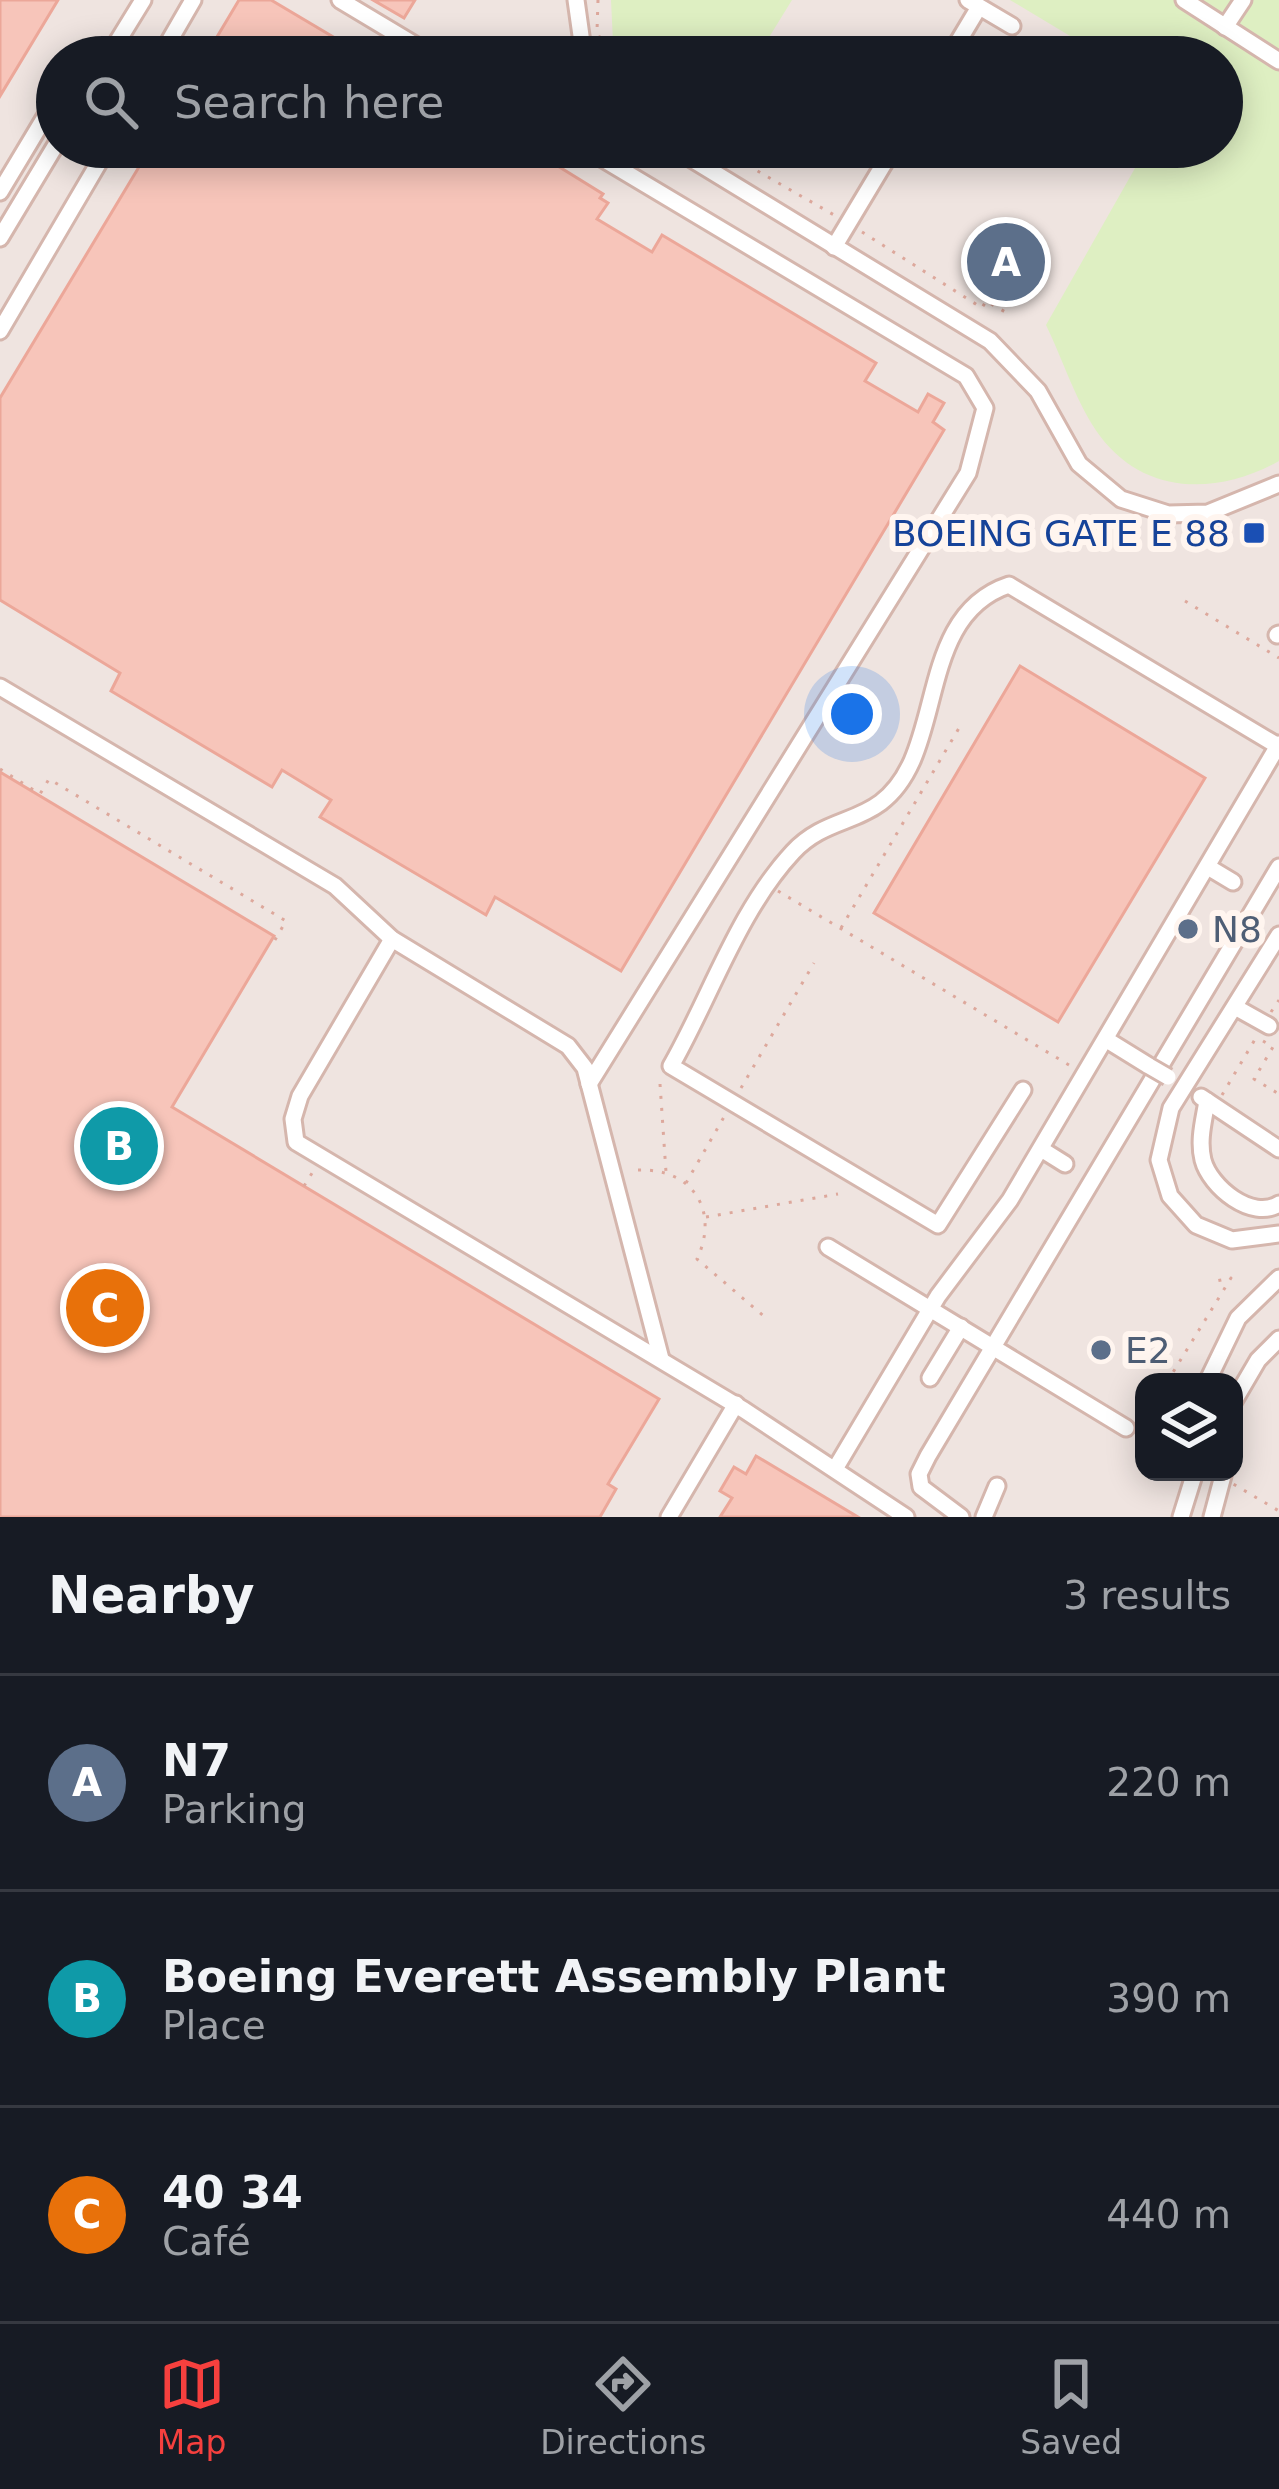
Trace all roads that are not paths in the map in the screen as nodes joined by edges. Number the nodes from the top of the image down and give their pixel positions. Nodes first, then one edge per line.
1 (142, 0) edge
2 (194, 0) edge
3 (340, 0) edge
4 (576, 0) edge
5 (1184, 0) edge
6 (1243, 0) edge
7 (974, 3) edge
8 (1012, 26) dead end
9 (1225, 27) junction
10 (121, 36) edge
11 (173, 36) edge
12 (400, 36) edge
13 (581, 36) edge
14 (959, 36) edge
15 (1239, 36) edge
16 (1243, 39) edge
17 (1279, 62) edge
18 (36, 132) edge
19 (39, 168) edge
20 (96, 168) edge
21 (619, 168) edge
22 (706, 168) edge
23 (882, 168) edge
24 (0, 192) edge
25 (7, 212) edge
26 (0, 238) edge
27 (834, 247) junction
28 (0, 332) edge
29 (1279, 484) edge
30 (0, 687) edge
31 (1279, 745) edge
32 (1208, 867) junction
33 (1279, 867) edge
34 (1233, 882) dead end
35 (1279, 935) edge
36 (392, 939) junction
37 (1235, 1007) junction
38 (1260, 1035) road end
39 (1107, 1040) junction
40 (589, 1084) junction
41 (1185, 1088) junction
42 (1023, 1090) dead end
43 (1214, 1098) junction
44 (1041, 1149) junction
45 (1279, 1149) edge
46 (1065, 1164) dead end
47 (1279, 1204) edge
48 (1279, 1234) edge
49 (828, 1247) dead end
50 (1279, 1278) edge
51 (931, 1309) junction
52 (961, 1327) junction
53 (1279, 1339) edge
54 (993, 1347) junction
55 (662, 1359) junction
56 (1211, 1373) edge
57 (929, 1378) dead end
58 (1243, 1386) edge
59 (736, 1404) junction
60 (1126, 1428) dead end
61 (835, 1469) junction
62 (1192, 1481) edge
63 (1222, 1481) edge
64 (997, 1486) dead end
65 (669, 1517) edge
66 (906, 1517) edge
67 (961, 1517) edge
68 (984, 1517) edge
69 (1180, 1517) edge
70 (1213, 1517) edge

1 - 10 street
2 - 11 street
3 - 12 street
4 - 13 street
5 - 9 street
6 - 9 street
7 - 8 street
7 - 14 street
9 - 15 street
16 - 17 street
18 - 24 street
19 - 25 street
20 - 28 street
21 - 40 street
22 - 27 street
23 - 27 street
25 - 26 street
27 - 29 street
30 - 36 street
31 - 32 street
31 - 42 street
32 - 34 street
32 - 39 street
33 - 54 street
35 - 37 street
36 - 40 street
36 - 55 street
37 - 38 street
37 - 41 street
39 - 41 street, bridge
39 - 44 street
40 - 55 street
41 - 43 street
41 - 48 street
43 - 45 street
43 - 47 street
44 - 46 street
44 - 51 street
49 - 51 street
50 - 56 street
51 - 52 street
51 - 61 street
52 - 54 street
52 - 57 street
53 - 58 street
54 - 60 street
54 - 67 street
55 - 59 street
59 - 61 street
59 - 65 street
61 - 66 street
62 - 69 street
63 - 70 street
64 - 68 street

